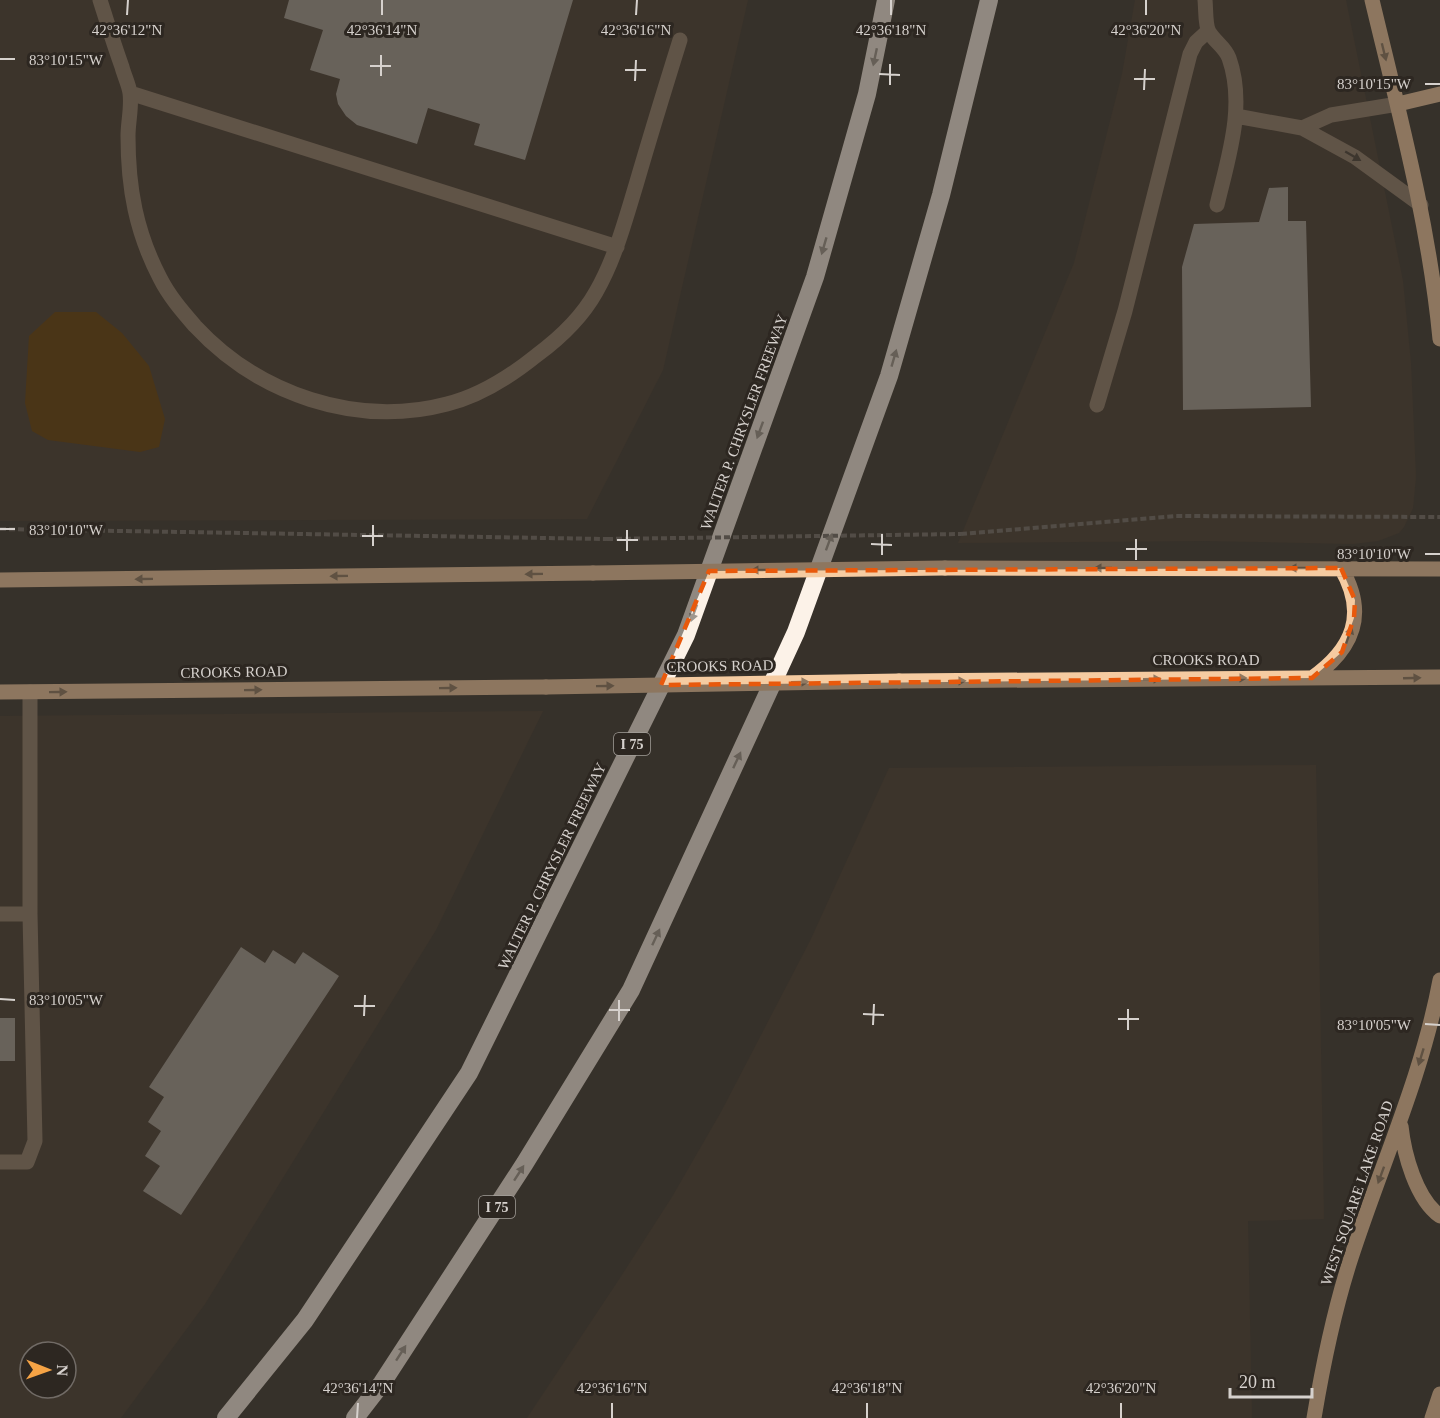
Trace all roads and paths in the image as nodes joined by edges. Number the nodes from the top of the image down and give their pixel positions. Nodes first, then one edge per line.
1 (100, 0) edge
2 (886, 0) edge
3 (988, 0) edge
4 (1205, 0) edge
5 (1372, 0) edge
6 (1208, 31) junction
7 (680, 40) dead end
8 (130, 93) junction
9 (1440, 94) edge
10 (1398, 104) junction
11 (1236, 116) junction
12 (1302, 128) junction
13 (1421, 204) junction
14 (1217, 205) dead end
15 (617, 247) junction
16 (1440, 339) edge
17 (1097, 405) dead end
18 (1440, 517) edge
19 (0, 529) edge
20 (1341, 568) junction
21 (1440, 569) edge
22 (0, 580) edge
23 (1440, 677) edge
24 (1312, 678) junction
25 (0, 692) edge
26 (30, 692) junction
27 (0, 914) edge
28 (30, 914) junction
29 (1440, 980) edge
30 (1401, 1120) junction
31 (0, 1162) edge
32 (1440, 1216) edge
33 (1440, 1394) edge
34 (226, 1418) edge
35 (355, 1418) edge
36 (1314, 1418) edge
37 (1431, 1418) edge

1 - 8 lane
2 -> 34 highway, WALTER P. CHRYSLER FREEWAY / I 75
35 -> 3 highway, I 75
4 - 6 lane
5 -> 10 main road
6 - 11 lane
6 - 17 lane
7 - 15 lane
8 - 15 lane
8 - 15 lane
9 - 10 main road
10 - 12 lane
10 - 13 main road
11 - 12 lane
11 - 14 lane
12 -> 13 lane
13 - 16 main road
18 - 19 path, bridge
20 - 21 main road
20 -> 22 main road, bridge
24 -> 20 main road
24 -> 23 main road, CROOKS ROAD
26 -> 24 main road, CROOKS ROAD, bridge
25 - 26 main road, CROOKS ROAD
26 - 28 lane
27 - 28 lane
28 - 31 lane
29 -> 30 main road, WEST SQUARE LAKE ROAD
30 - 32 main road
30 -> 36 main road, WEST SQUARE LAKE ROAD
33 - 37 main road

